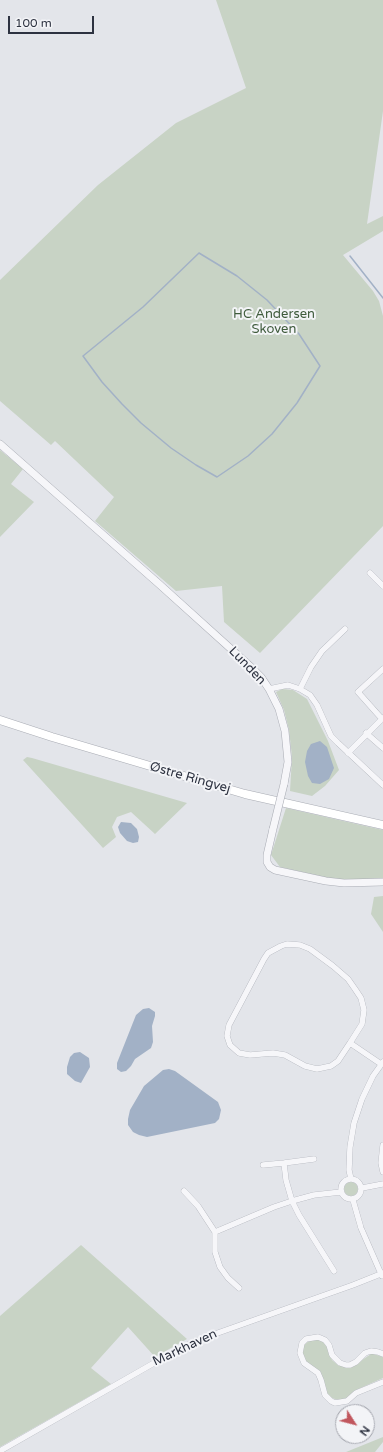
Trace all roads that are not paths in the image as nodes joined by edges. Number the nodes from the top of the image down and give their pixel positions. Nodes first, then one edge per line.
1 (0, 444) edge
2 (370, 573) dead end
3 (383, 586) edge
4 (346, 629) dead end
5 (383, 669) edge
6 (269, 689) junction
7 (300, 689) junction
8 (383, 718) edge
9 (0, 720) edge
10 (366, 733) junction
11 (383, 748) edge
12 (348, 753) junction
13 (383, 785) edge
14 (383, 825) edge
15 (383, 882) edge
16 (350, 1043) junction
17 (382, 1063) edge
18 (383, 1145) edge
19 (314, 1159) dead end
20 (284, 1163) junction
21 (263, 1165) dead end
22 (383, 1172) edge
23 (351, 1179) junction
24 (383, 1184) edge
25 (362, 1188) junction
26 (184, 1191) dead end
27 (341, 1192) junction
28 (292, 1200) junction
29 (353, 1200) junction
30 (215, 1232) junction
31 (334, 1271) dead end
32 (383, 1275) edge
33 (239, 1288) dead end
34 (383, 1354) edge
35 (383, 1382) edge
36 (0, 1451) edge

1 - 6 street, Lunden
2 - 3 street
4 - 7 street
5 - 8 street
6 - 7 street
6 - 15 street, Lunden, bridge
7 - 12 street
8 - 10 street
9 - 14 main road, Østre Ringvej
10 - 11 street
10 - 12 street
12 - 13 street
16 - 16 street
16 - 17 street
17 - 23 street
18 - 22 street
19 - 20 street
20 - 21 street
20 - 28 street
23 - 25 street
23 - 27 street
24 - 25 street
25 - 29 street
26 - 30 street
27 - 28 street
27 - 29 street
28 - 30 street
28 - 31 street
29 - 32 street
30 - 33 street
32 - 36 street, Markhaven
34 - 35 street

